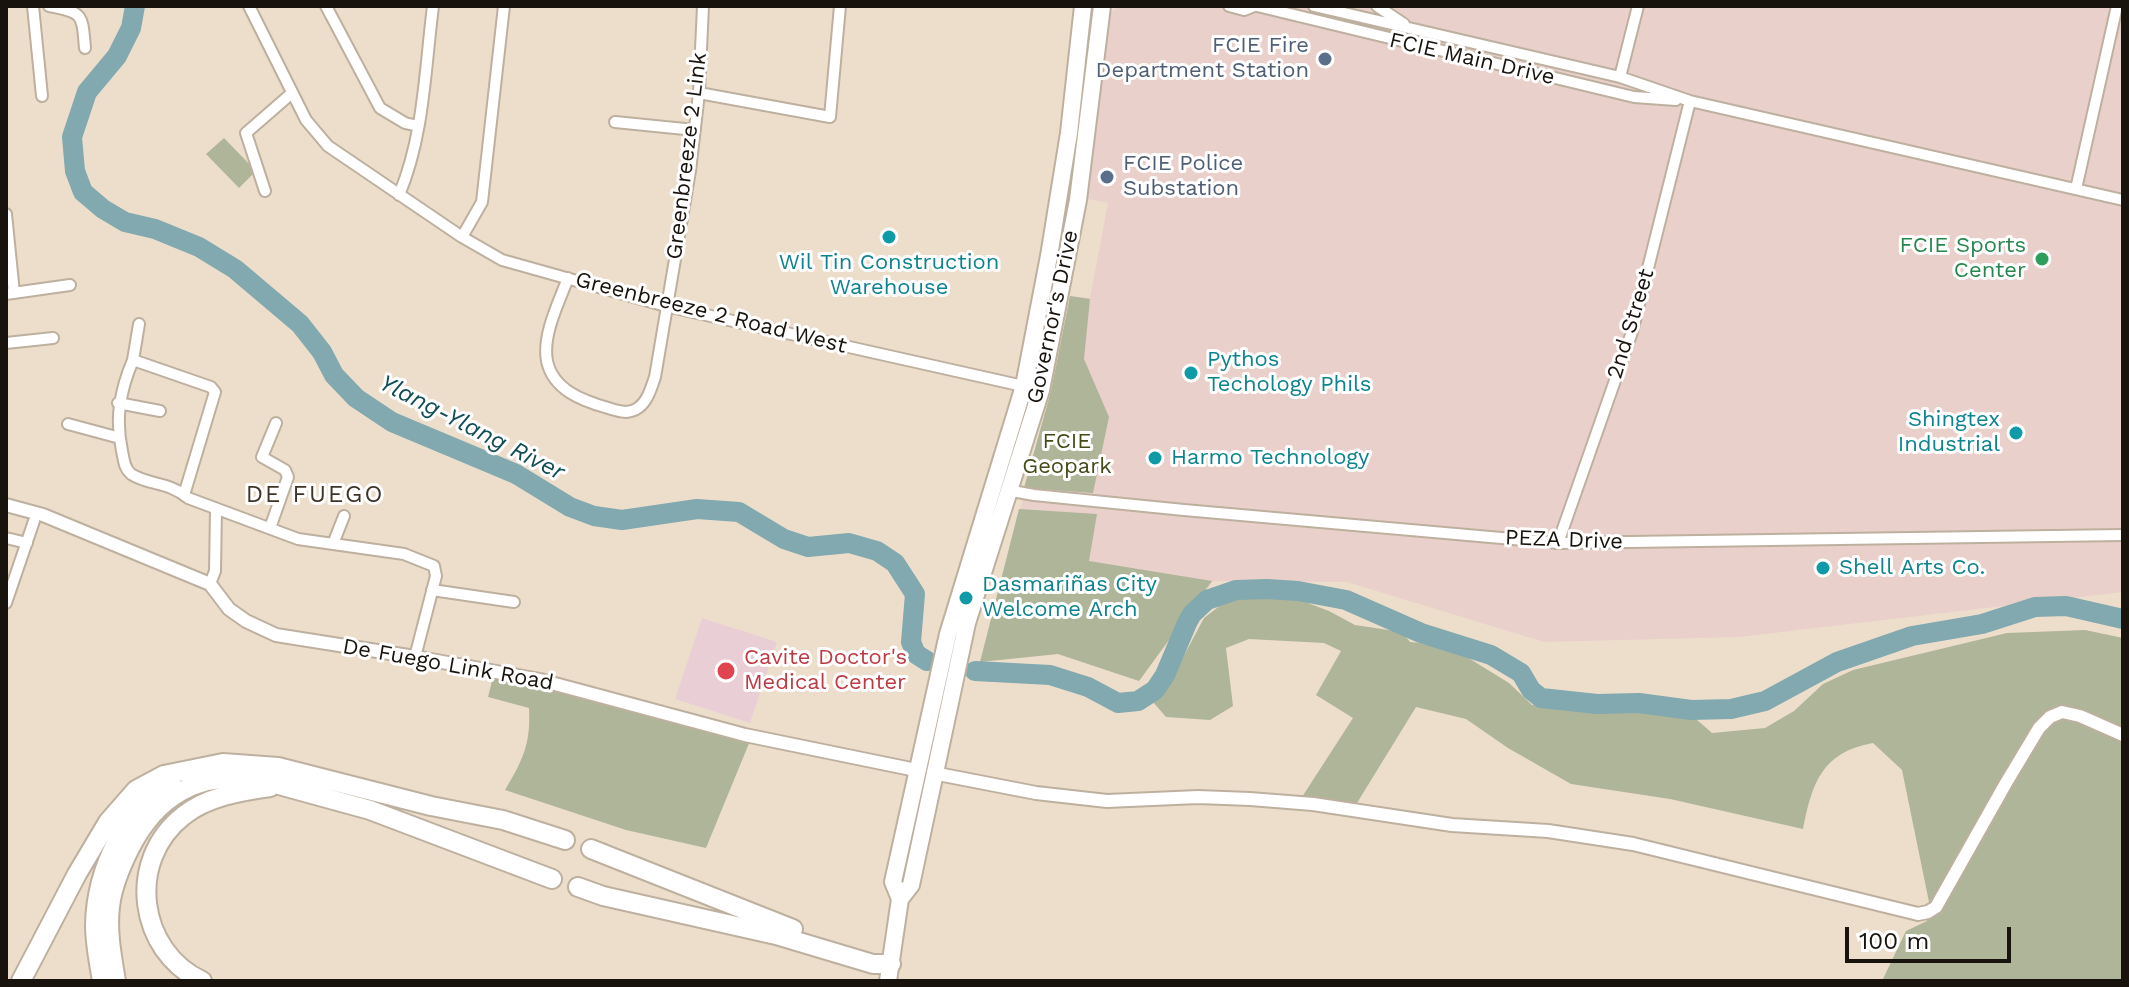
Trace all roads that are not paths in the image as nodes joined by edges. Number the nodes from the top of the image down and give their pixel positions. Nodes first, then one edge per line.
1 (33, 6) edge
2 (49, 6) edge
3 (249, 6) edge
4 (326, 6) edge
5 (433, 6) edge
6 (504, 6) edge
7 (703, 6) edge
8 (840, 6) edge
9 (1083, 6) edge
10 (1102, 6) edge
11 (1229, 6) edge
12 (1255, 6) edge
13 (1314, 6) edge
14 (1377, 6) edge
15 (1638, 6) edge
16 (2117, 6) edge
17 (1409, 28) junction
18 (85, 48) dead end
19 (1620, 77) junction
20 (292, 93) junction
21 (699, 93) junction
22 (42, 96) dead end
23 (1690, 101) junction
24 (615, 122) dead end
25 (418, 126) junction
26 (695, 130) junction
27 (2076, 189) junction
28 (265, 191) dead end
29 (399, 195) junction
30 (2123, 200) edge
31 (6, 214) edge
32 (462, 237) junction
33 (568, 278) junction
34 (70, 285) dead end
35 (10, 293) edge
36 (666, 306) junction
37 (139, 324) dead end
38 (53, 338) dead end
39 (6, 343) edge
40 (133, 360) junction
41 (1032, 388) junction
42 (118, 403) junction
43 (160, 411) dead end
44 (276, 423) dead end
45 (68, 424) dead end
46 (120, 438) junction
47 (1007, 490) junction
48 (184, 495) junction
49 (6, 505) edge
50 (216, 509) junction
51 (344, 516) dead end
52 (34, 521) dead end
53 (270, 528) junction
54 (2123, 535) edge
55 (6, 538) edge
56 (27, 543) junction
57 (1558, 543) junction
58 (333, 544) junction
59 (210, 584) junction
60 (432, 590) junction
61 (7, 597) edge
62 (514, 602) dead end
63 (956, 636) junction
64 (415, 657) junction
65 (941, 701) junction
66 (2123, 735) edge
67 (199, 767) junction
68 (916, 770) junction
69 (933, 773) junction
70 (293, 789) junction
71 (565, 840) dead end
72 (591, 849) dead end
73 (552, 879) dead end
74 (578, 887) dead end
75 (900, 899) junction
76 (889, 972) edge
77 (21, 981) edge
78 (102, 981) edge
79 (116, 981) edge
80 (202, 981) edge

1 - 22 street
2 - 18 street
3 - 20 street, Greenbreeze 2 Road West
4 - 25 street
5 - 25 street
6 - 32 street
7 - 21 street, Greenbreeze 2 Link
8 - 21 street
9 - 41 main road, Governor's Drive
10 - 41 main road, Governor's Drive
11 - 12 street, FCIE Main Drive
12 - 23 street, FCIE Main Drive
13 - 17 street, FCIE Main Drive
14 - 17 street, FCIE Main Drive
15 - 19 street
16 - 27 street
17 - 19 street, FCIE Main Drive
19 - 23 street, FCIE Main Drive
20 - 28 street
20 - 29 street, Greenbreeze 2 Road West
21 - 26 street, Greenbreeze 2 Link
23 - 27 street, FCIE Main Drive
23 - 57 street, 2nd Street
24 - 26 street
25 - 29 street
26 - 36 street, Greenbreeze 2 Link
27 - 30 street, FCIE Main Drive
29 - 32 street, Greenbreeze 2 Road West
31 - 35 street
32 - 33 street, Greenbreeze 2 Road West
33 - 36 street, Greenbreeze 2 Road West
33 - 36 street
34 - 35 street
36 - 41 street, Greenbreeze 2 Road West
37 - 40 street
38 - 39 street
40 - 42 street
40 - 48 street
41 - 47 main road, Governor's Drive
41 - 63 main road, Governor's Drive
42 - 43 street
42 - 46 street
44 - 53 street
45 - 46 street
46 - 48 street
47 - 57 street, PEZA Drive
47 - 63 main road, Governor's Drive
48 - 50 street
49 - 59 street, De Fuego Link Road
50 - 53 street
50 - 59 street
51 - 58 street
52 - 56 street
53 - 58 street
54 - 57 street, PEZA Drive
55 - 56 street
56 - 61 street
58 - 60 street
59 - 64 street, De Fuego Link Road
60 - 62 street
60 - 64 street
63 - 65 main road, Governor's Drive
64 - 68 street, De Fuego Link Road
65 - 68 main road, Governor's Drive
65 - 69 main road, Governor's Drive
66 - 69 street
67 - 71 highway
67 - 77 highway
67 - 78 highway
68 - 75 main road, Governor's Drive
69 - 75 main road, Governor's Drive
70 - 73 highway
70 - 79 highway
70 - 80 highway
72 - 76 highway
74 - 76 highway
75 - 76 main road, Governor's Drive

